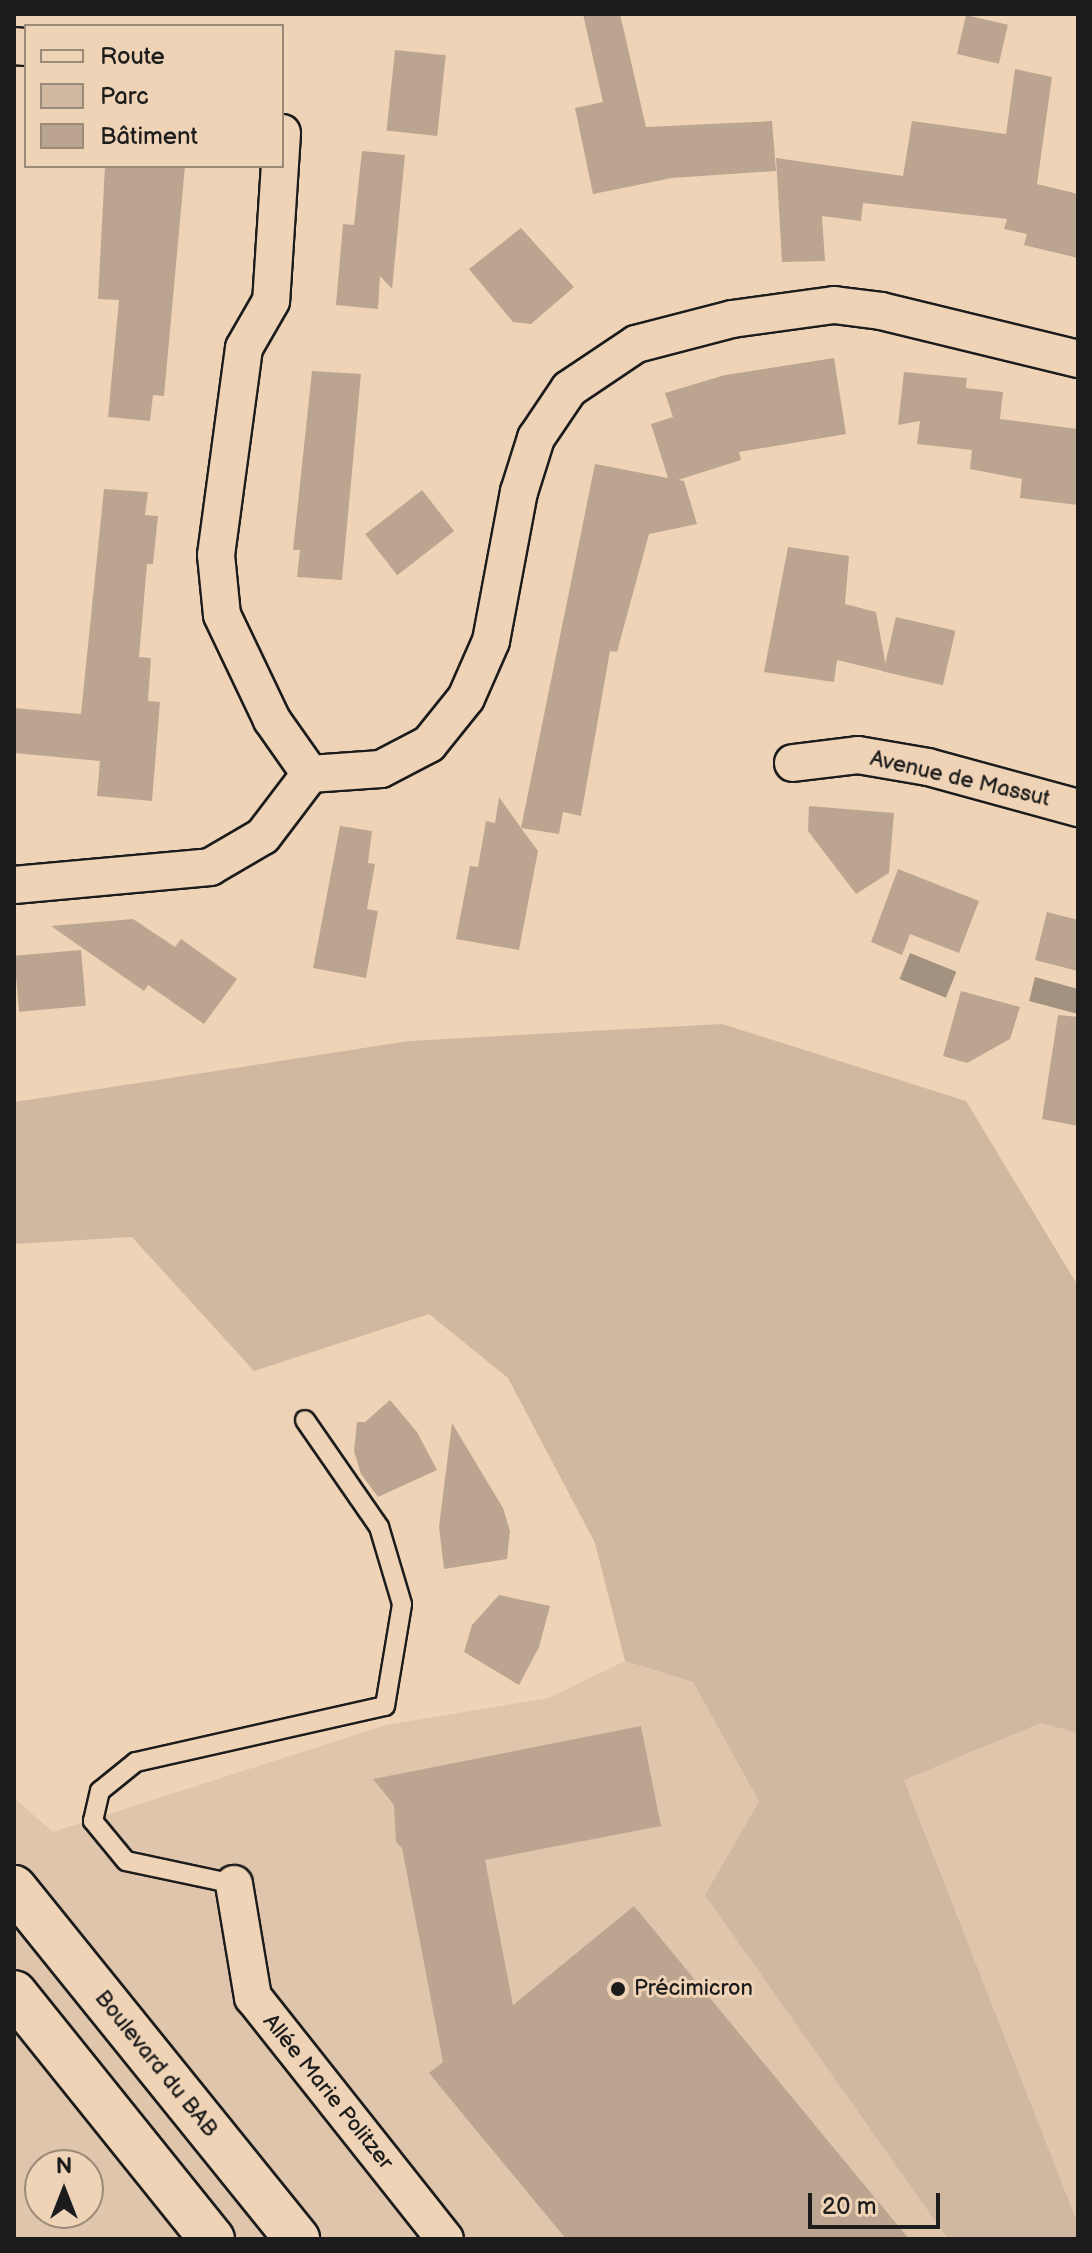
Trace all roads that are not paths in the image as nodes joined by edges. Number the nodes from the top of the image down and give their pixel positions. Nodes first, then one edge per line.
1 (280, 168) edge
2 (1078, 359) edge
3 (793, 763) dead end
4 (310, 774) junction
5 (1078, 808) edge
6 (14, 885) edge
7 (305, 1420) dead end
8 (234, 1884) joint
9 (14, 1888) edge
10 (14, 1993) edge
11 (212, 2239) edge
12 (297, 2239) edge
13 (445, 2239) edge

1 - 4 street
2 - 4 street
3 - 5 street, Avenue de Massut
4 - 6 street
7 - 8 lane
8 - 13 street, Allée Marie Politzer
9 - 12 main road, Boulevard du BAB
10 - 11 main road

